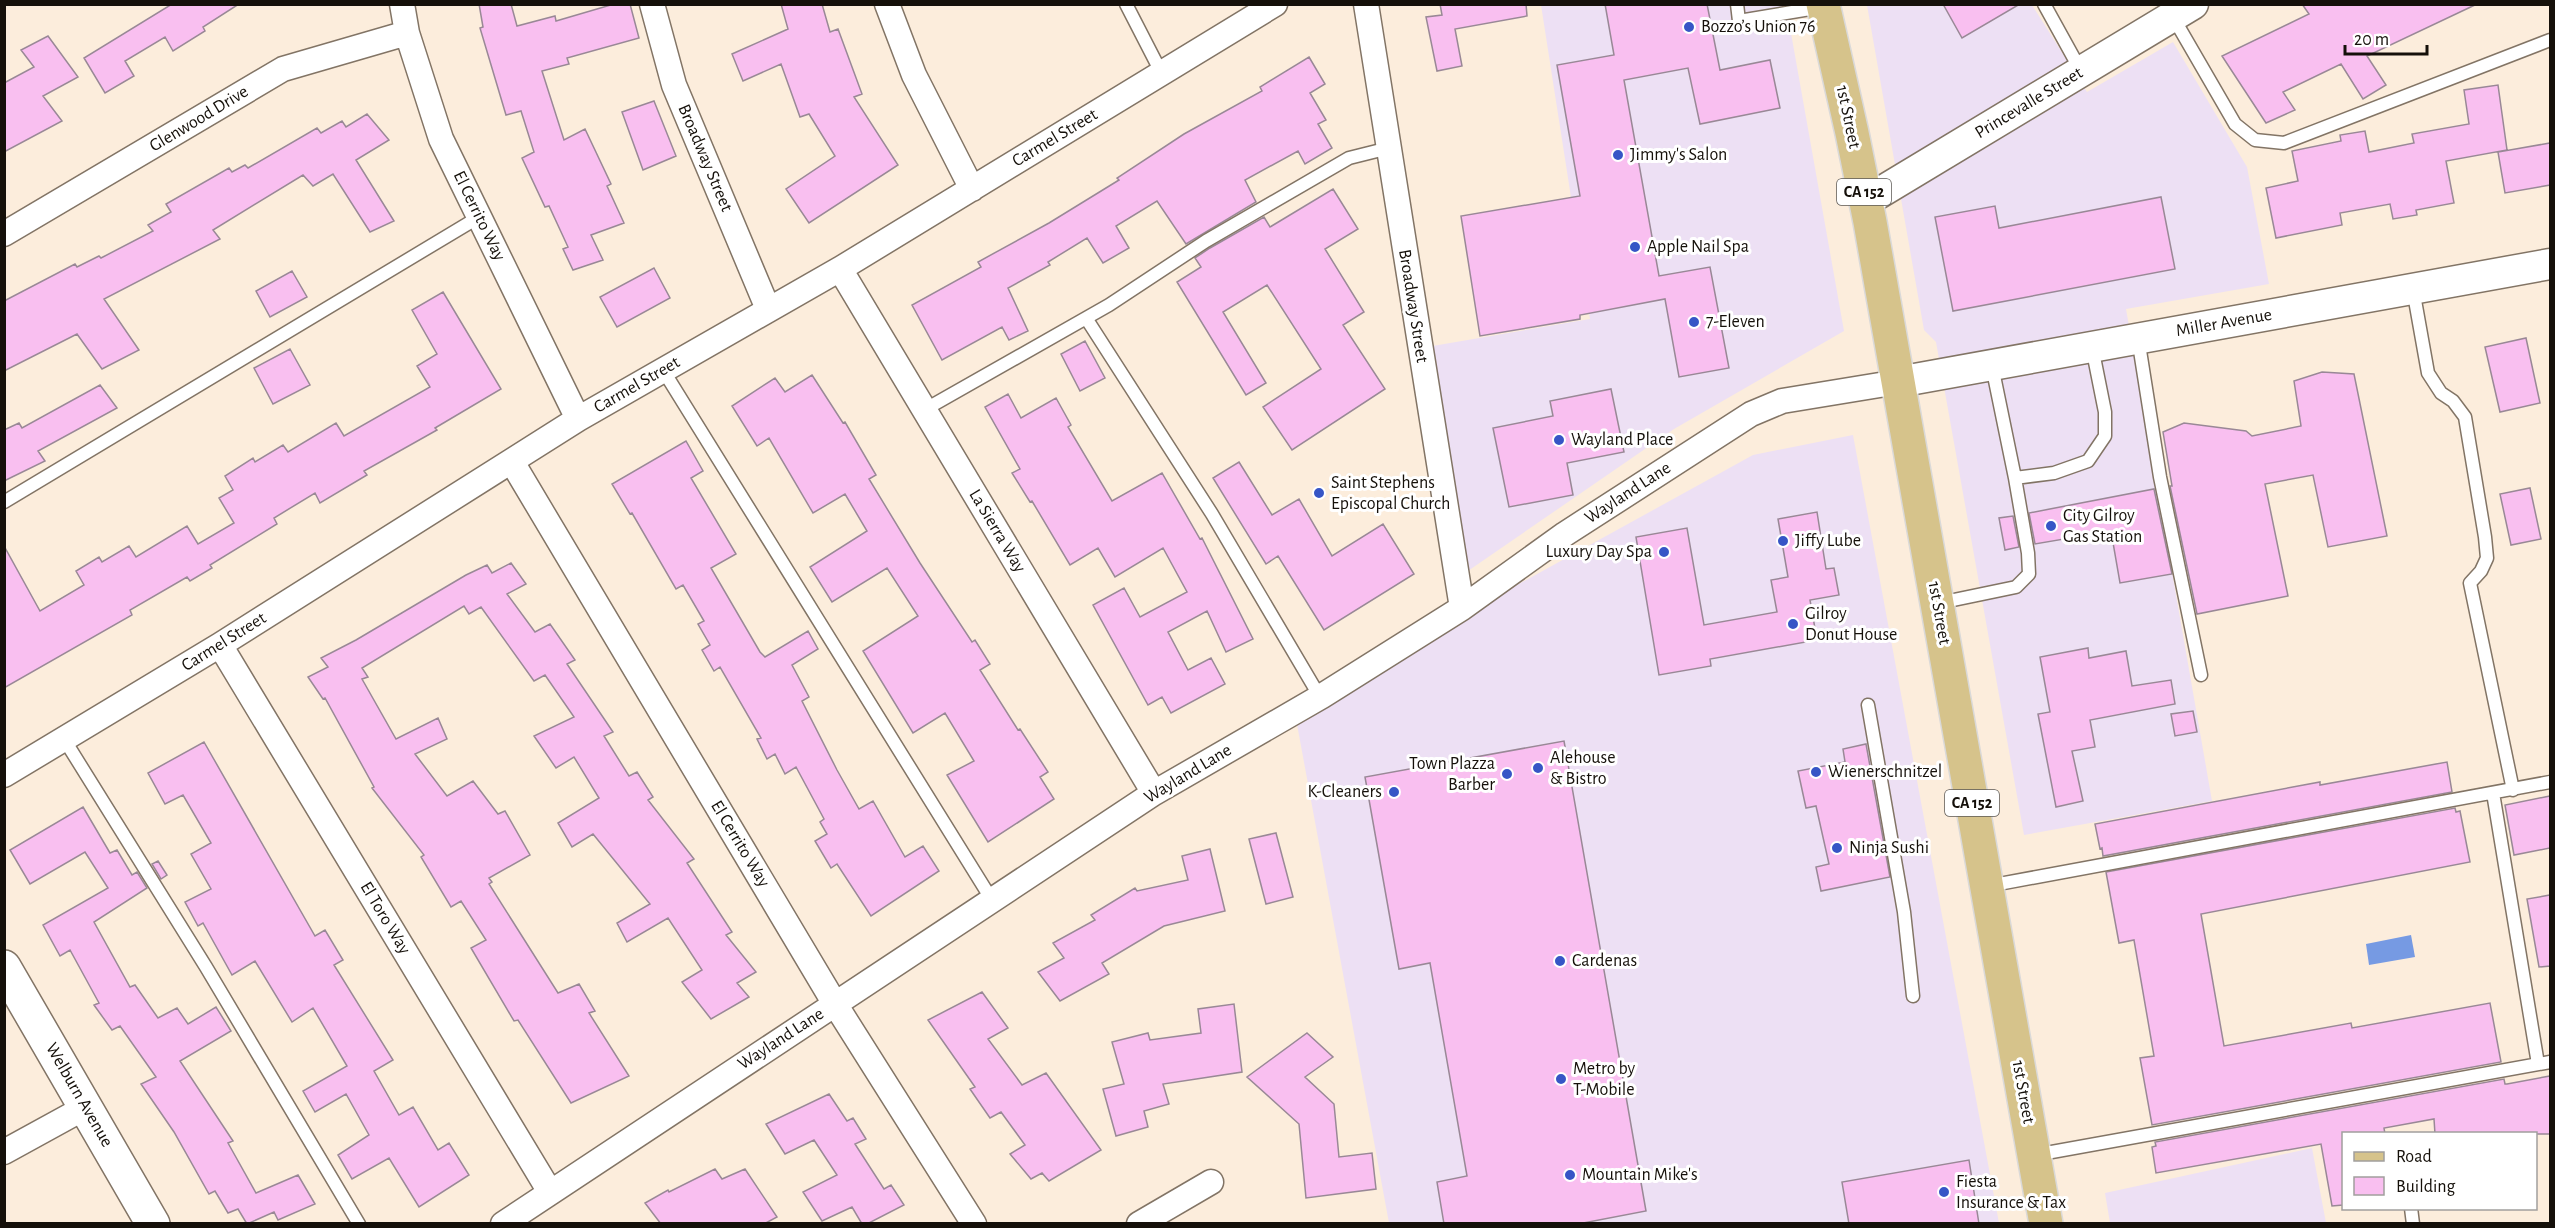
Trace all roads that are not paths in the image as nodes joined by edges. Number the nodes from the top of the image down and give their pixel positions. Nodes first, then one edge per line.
1 (402, 4) edge
2 (652, 4) edge
3 (887, 4) edge
4 (1126, 4) edge
5 (1275, 4) edge
6 (1366, 4) edge
7 (1737, 4) edge
8 (2044, 4) edge
9 (1823, 5) edge
10 (2183, 11) edge
11 (407, 33) junction
12 (2550, 40) edge
13 (2081, 72) junction
14 (1162, 74) junction
15 (1389, 148) junction
16 (972, 189) junction
17 (1866, 201) junction
18 (479, 217) junction
19 (4, 234) edge
20 (2550, 264) edge
21 (840, 270) junction
22 (2413, 289) junction
23 (768, 309) junction
24 (1086, 318) junction
25 (2138, 339) junction
26 (2092, 347) junction
27 (1992, 366) junction
28 (663, 370) junction
29 (1898, 382) junction
30 (924, 410) junction
31 (578, 419) junction
32 (512, 462) junction
33 (2014, 478) junction
34 (4, 502) edge
35 (1938, 603) junction
36 (1462, 608) junction
37 (220, 645) junction
38 (2201, 675) dead end
39 (1320, 697) junction
40 (1868, 705) dead end
41 (64, 739) junction
42 (4, 775) edge
43 (2550, 782) edge
44 (2513, 790) junction
45 (1154, 793) junction
46 (2493, 793) junction
47 (1987, 886) junction
48 (992, 900) junction
49 (4, 967) edge
50 (1912, 996) dead end
51 (835, 1004) junction
52 (2544, 1063) edge
53 (86, 1107) junction
54 (4, 1152) edge
55 (2034, 1155) junction
56 (1211, 1182) dead end
57 (550, 1192) junction
58 (153, 1224) edge
59 (359, 1224) edge
60 (503, 1224) edge
61 (974, 1224) edge
62 (1139, 1224) edge
63 (2046, 1224) edge

1 - 11 street, El Cerrito Way
2 - 23 street, Broadway Street
3 - 16 street
4 - 14 lane
5 - 14 street, Carmel Street
6 - 15 street, Broadway Street
7 - 9 lane
8 - 13 lane
9 - 17 main road, 1st Street / CA 152
10 - 12 lane
10 - 13 street, Princevalle Street
11 - 18 street, El Cerrito Way
11 - 19 street, Glenwood Drive
13 - 17 street, Princevalle Street
14 - 16 street, Carmel Street
15 - 24 lane
15 - 36 street, Broadway Street
16 - 21 street, Carmel Street
17 - 29 main road, 1st Street / CA 152
18 - 31 street, El Cerrito Way
18 - 34 lane
20 - 22 street, Miller Avenue
21 - 23 street, Carmel Street
21 - 30 street, La Sierra Way
22 - 25 street, Miller Avenue
22 - 44 lane
23 - 28 street, Carmel Street
24 - 30 lane
24 - 39 lane
25 - 26 street, Miller Avenue
25 - 38 lane
26 - 27 street, Miller Avenue
26 - 33 lane
27 - 29 street, Miller Avenue
27 - 33 lane
28 - 31 street, Carmel Street
28 - 48 lane
29 - 35 main road, 1st Street / CA 152
29 - 36 street, Wayland Lane
30 - 45 street, La Sierra Way
31 - 32 street, Carmel Street
32 - 37 street, Carmel Street
32 - 51 street, El Cerrito Way
33 - 35 lane
35 - 47 main road, 1st Street / CA 152
36 - 39 street, Wayland Lane
37 - 41 street, Carmel Street
37 - 57 street, El Toro Way
39 - 45 street, Wayland Lane
40 - 50 lane
41 - 42 street, Carmel Street
41 - 59 lane
43 - 44 lane
44 - 46 lane
45 - 48 street, Wayland Lane
46 - 47 lane
46 - 52 lane
47 - 55 main road, 1st Street / CA 152
48 - 51 street, Wayland Lane
49 - 53 main road, Welburn Avenue
51 - 57 street, Wayland Lane
51 - 61 street, El Cerrito Way
52 - 55 lane
53 - 54 street
53 - 58 main road, Welburn Avenue
55 - 63 main road, 1st Street / CA 152
56 - 62 street
57 - 60 street, Wayland Lane

